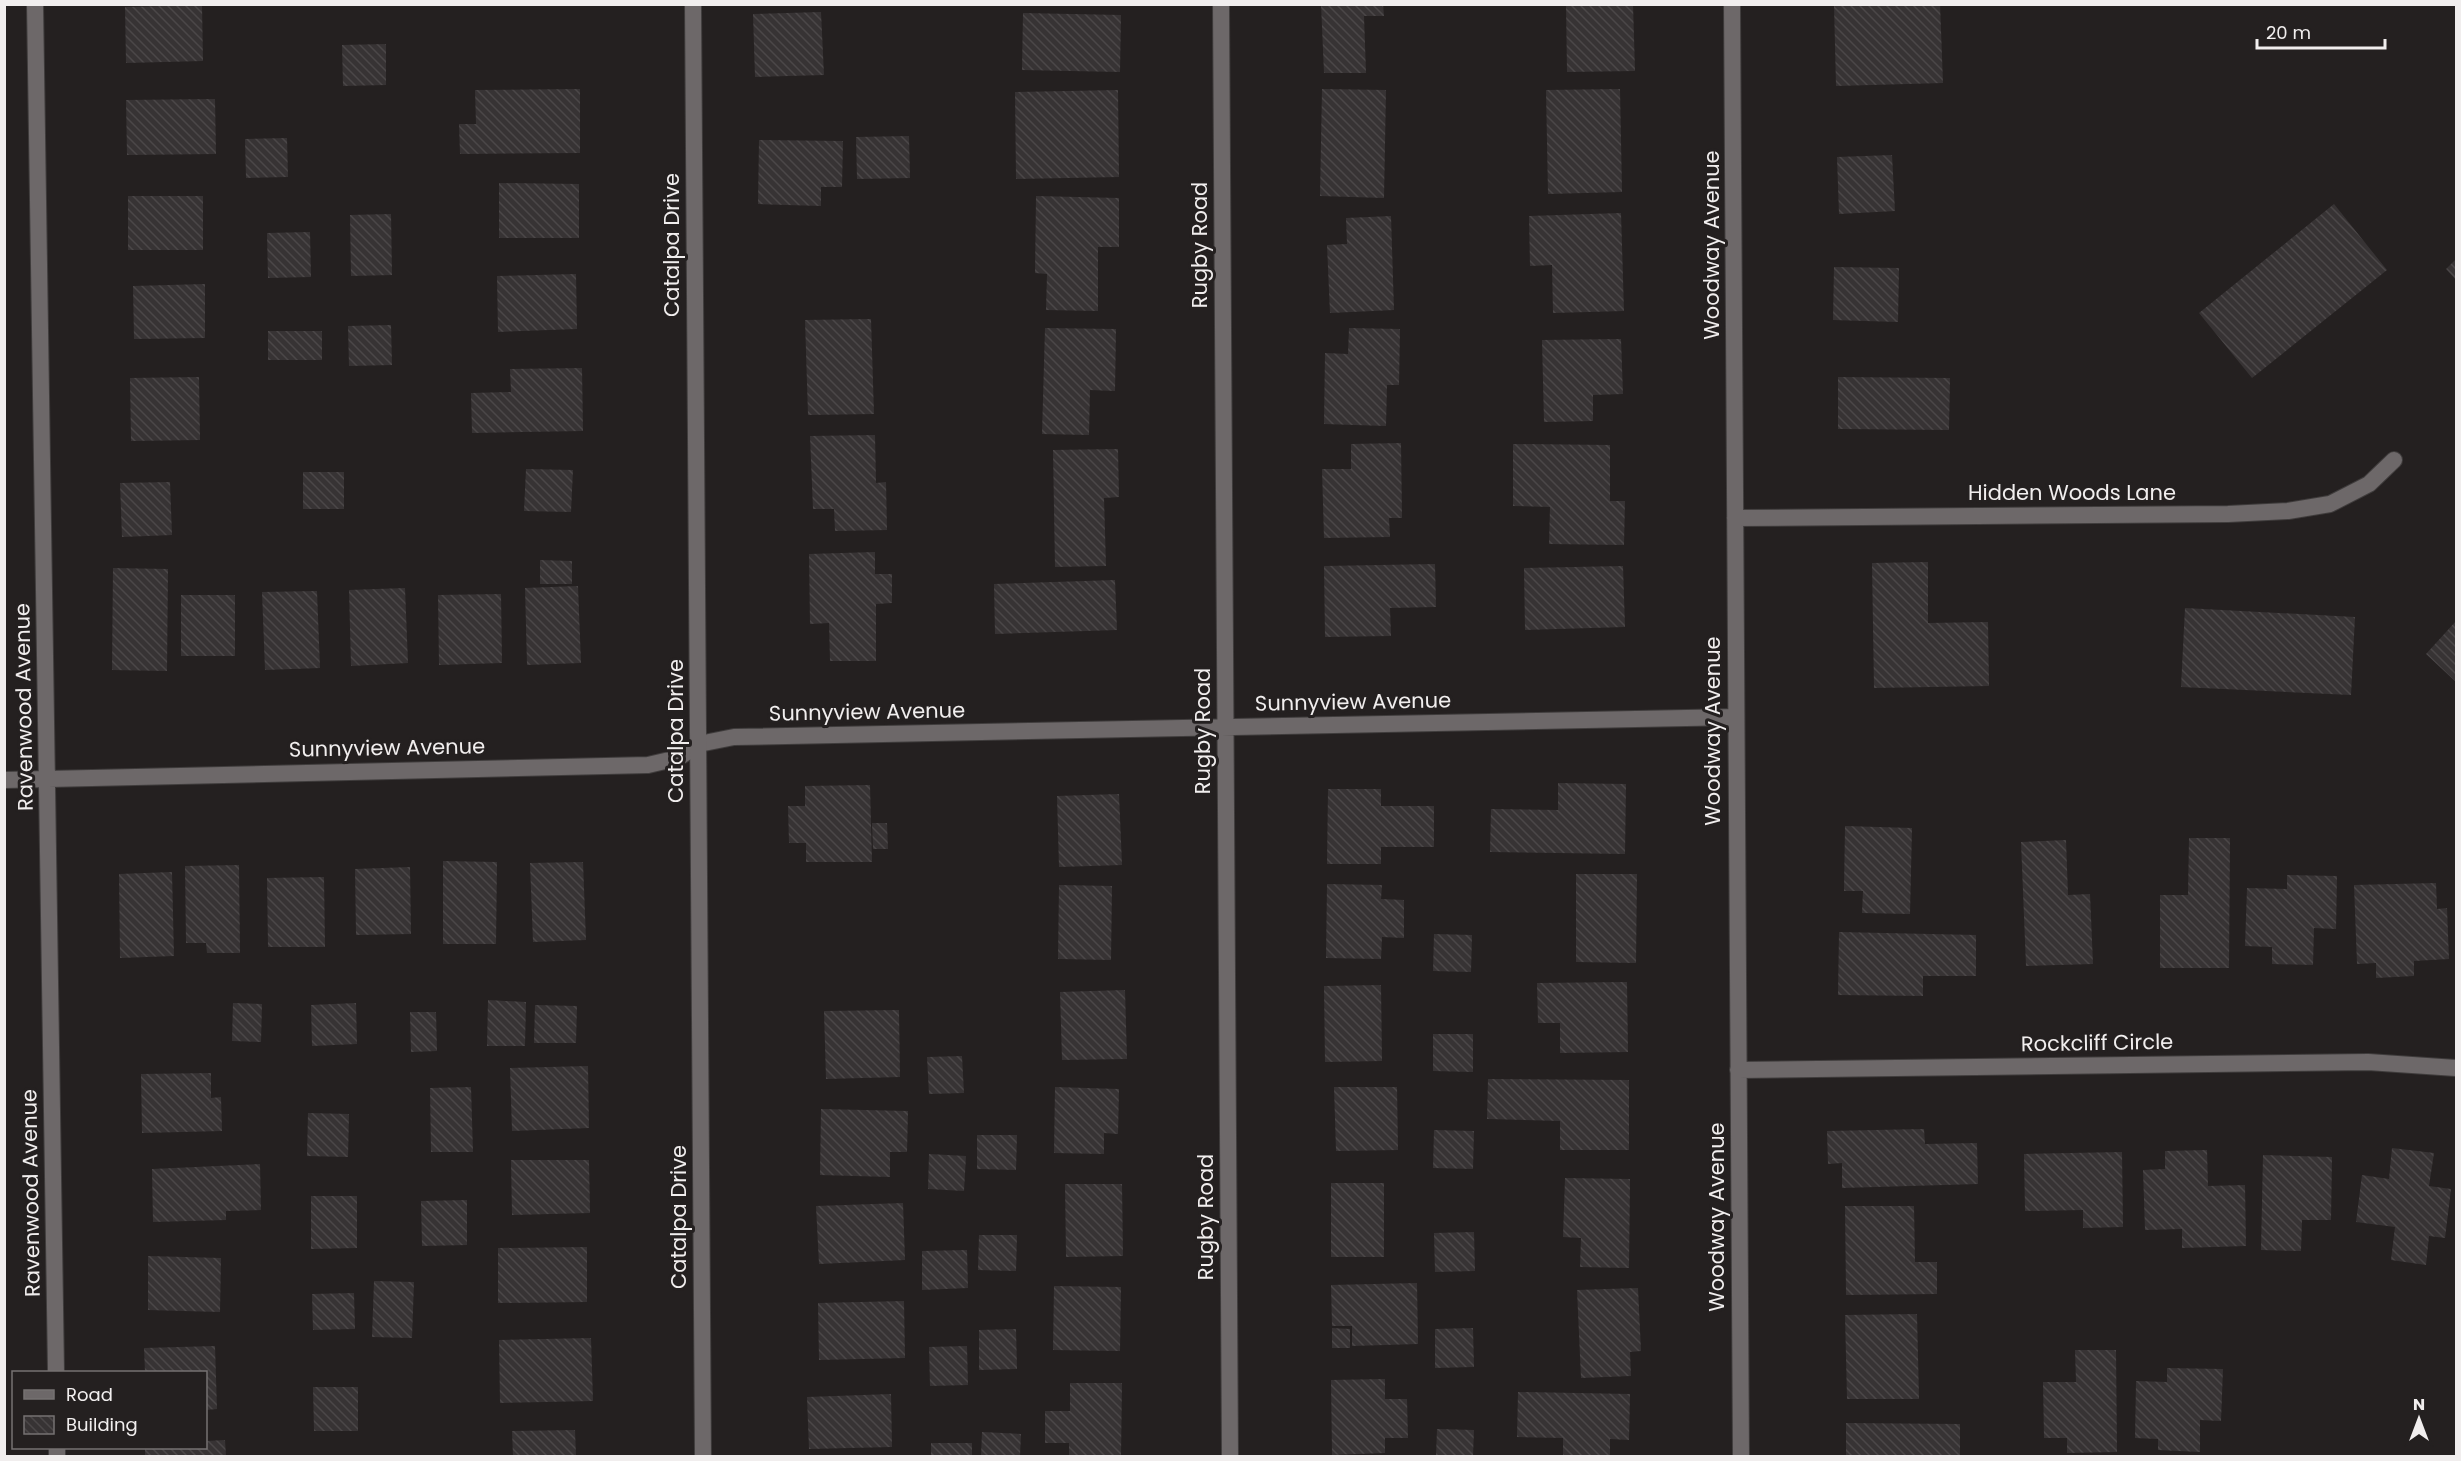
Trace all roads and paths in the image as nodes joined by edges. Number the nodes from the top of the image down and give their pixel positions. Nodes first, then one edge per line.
1 (35, 4) edge
2 (693, 4) edge
3 (1221, 4) edge
4 (1732, 4) edge
5 (2394, 460) dead end
6 (1735, 518) junction
7 (1736, 717) junction
8 (1225, 727) junction
9 (699, 744) junction
10 (48, 779) junction
11 (4, 780) edge
12 (2457, 1068) edge
13 (1738, 1070) junction
14 (56, 1371) edge
15 (703, 1456) edge
16 (1230, 1456) edge
17 (1742, 1456) edge

1 - 10 street, Ravenwood Avenue
2 - 9 street, Catalpa Drive
3 - 8 street, Rugby Road
4 - 6 street, Woodway Avenue
5 - 6 street, Hidden Woods Lane
6 - 7 street, Woodway Avenue
7 - 8 street, Sunnyview Avenue
7 - 13 street, Woodway Avenue
8 - 9 street, Sunnyview Avenue
8 - 16 street, Rugby Road
9 - 10 street, Sunnyview Avenue
9 - 15 street, Catalpa Drive
10 - 11 street, Sunnyview Avenue
10 - 14 street, Ravenwood Avenue
12 - 13 street, Rockcliff Circle
13 - 17 street, Woodway Avenue

